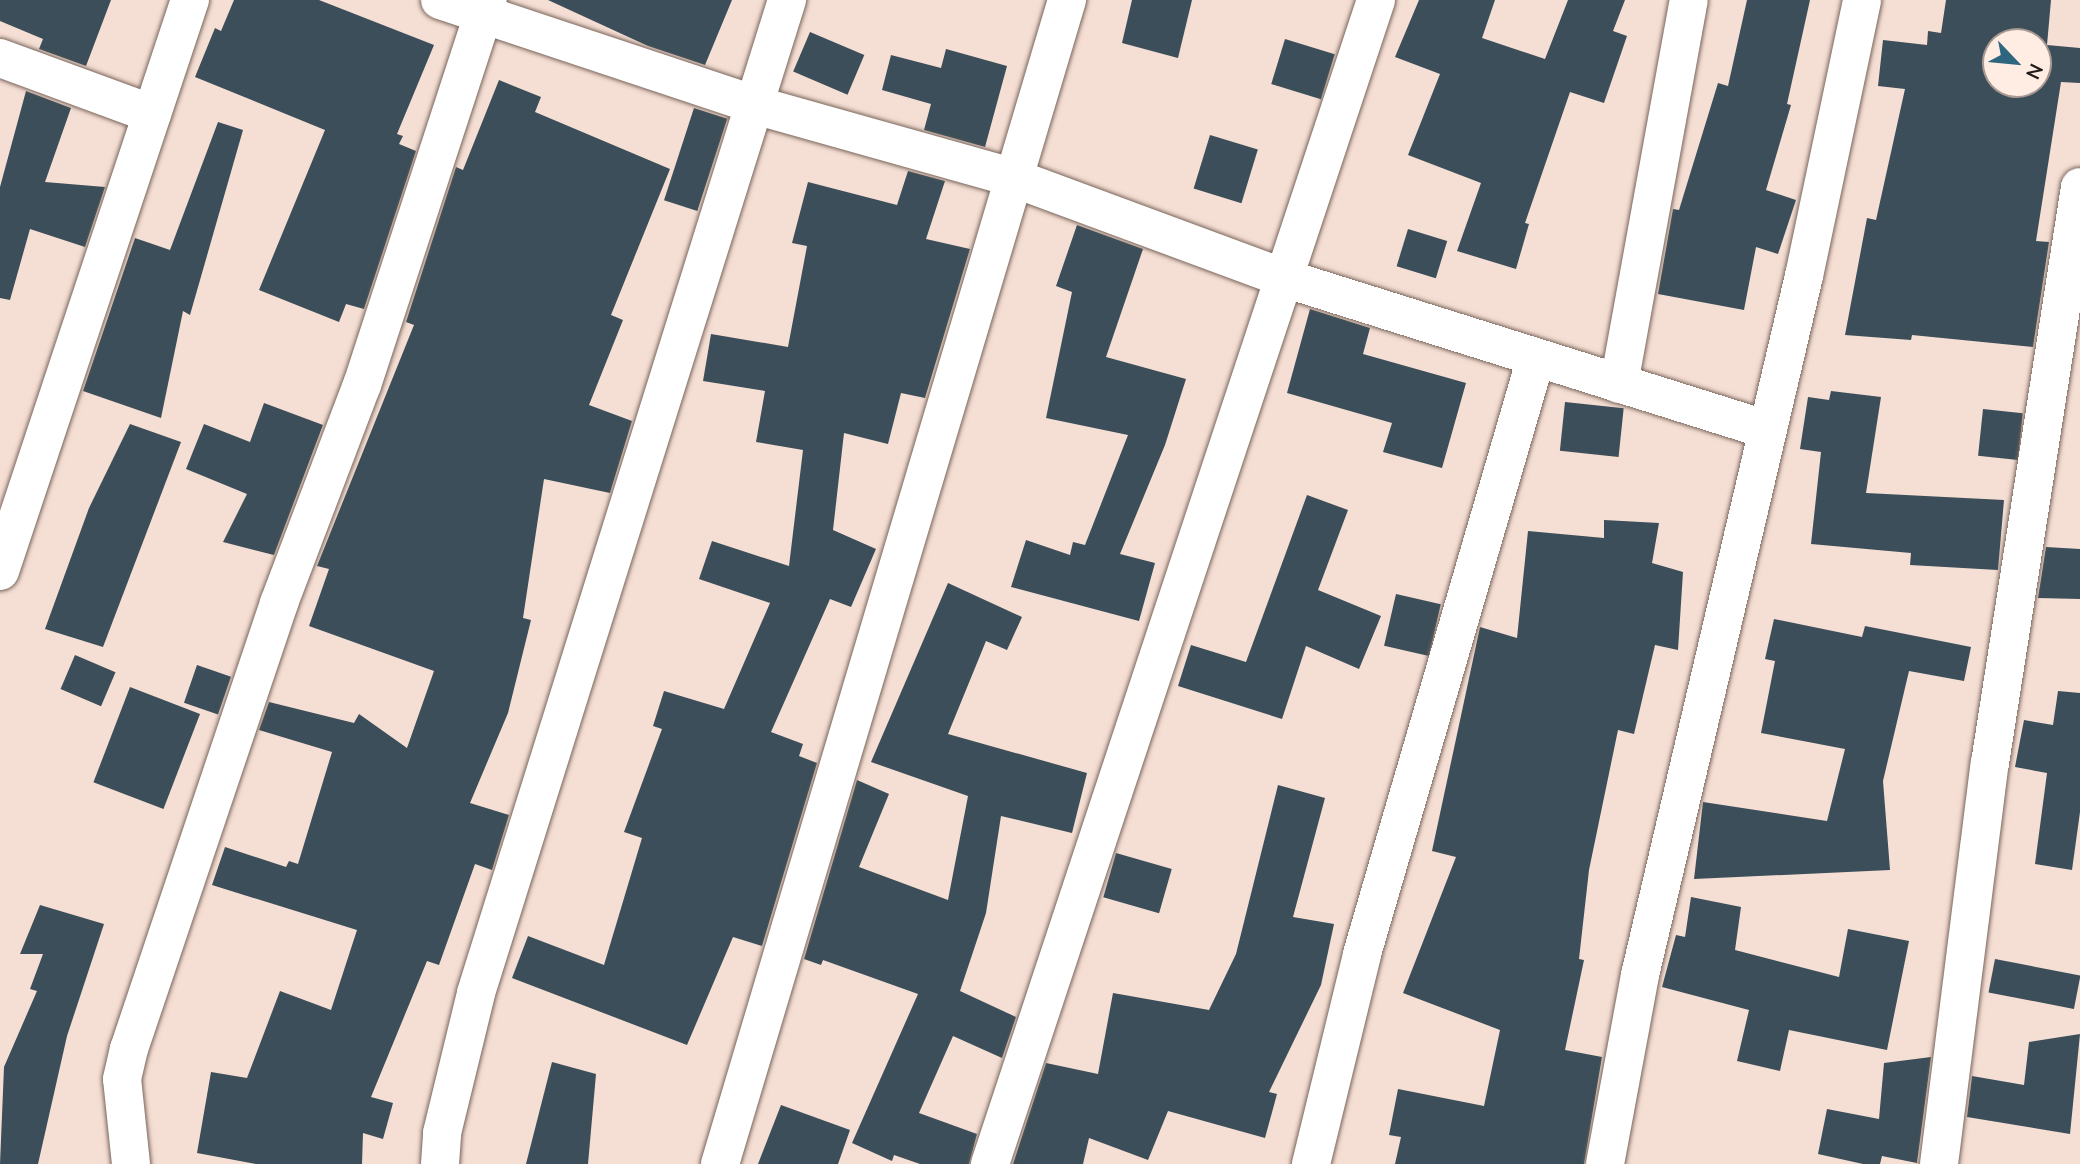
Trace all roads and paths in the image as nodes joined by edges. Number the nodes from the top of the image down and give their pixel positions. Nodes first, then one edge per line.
1 (190, 0) edge
2 (440, 0) edge
3 (787, 0) edge
4 (1067, 0) edge
5 (1376, 0) edge
6 (1689, 0) edge
7 (1862, 0) edge
8 (486, 7) edge
9 (0, 58) edge
10 (755, 105) junction
11 (152, 114) junction
12 (1011, 177) junction
13 (2080, 187) edge
14 (1287, 279) junction
15 (1536, 358) junction
16 (1619, 384) junction
17 (1768, 429) junction
18 (0, 571) edge
19 (131, 1164) edge
20 (440, 1164) edge
21 (720, 1164) edge
22 (990, 1164) edge
23 (1311, 1164) edge
24 (1605, 1164) edge
25 (1939, 1164) edge

1 - 11 street
2 - 8 street
3 - 10 street
4 - 12 street
5 - 14 street
6 - 16 street
7 - 17 street
8 - 10 street
8 - 19 street
9 - 11 street
10 - 12 street
10 - 20 street
11 - 18 street
12 - 14 street
12 - 21 street
13 - 25 street
14 - 15 street
14 - 22 street
15 - 16 street
15 - 23 street
16 - 17 street
17 - 24 street

